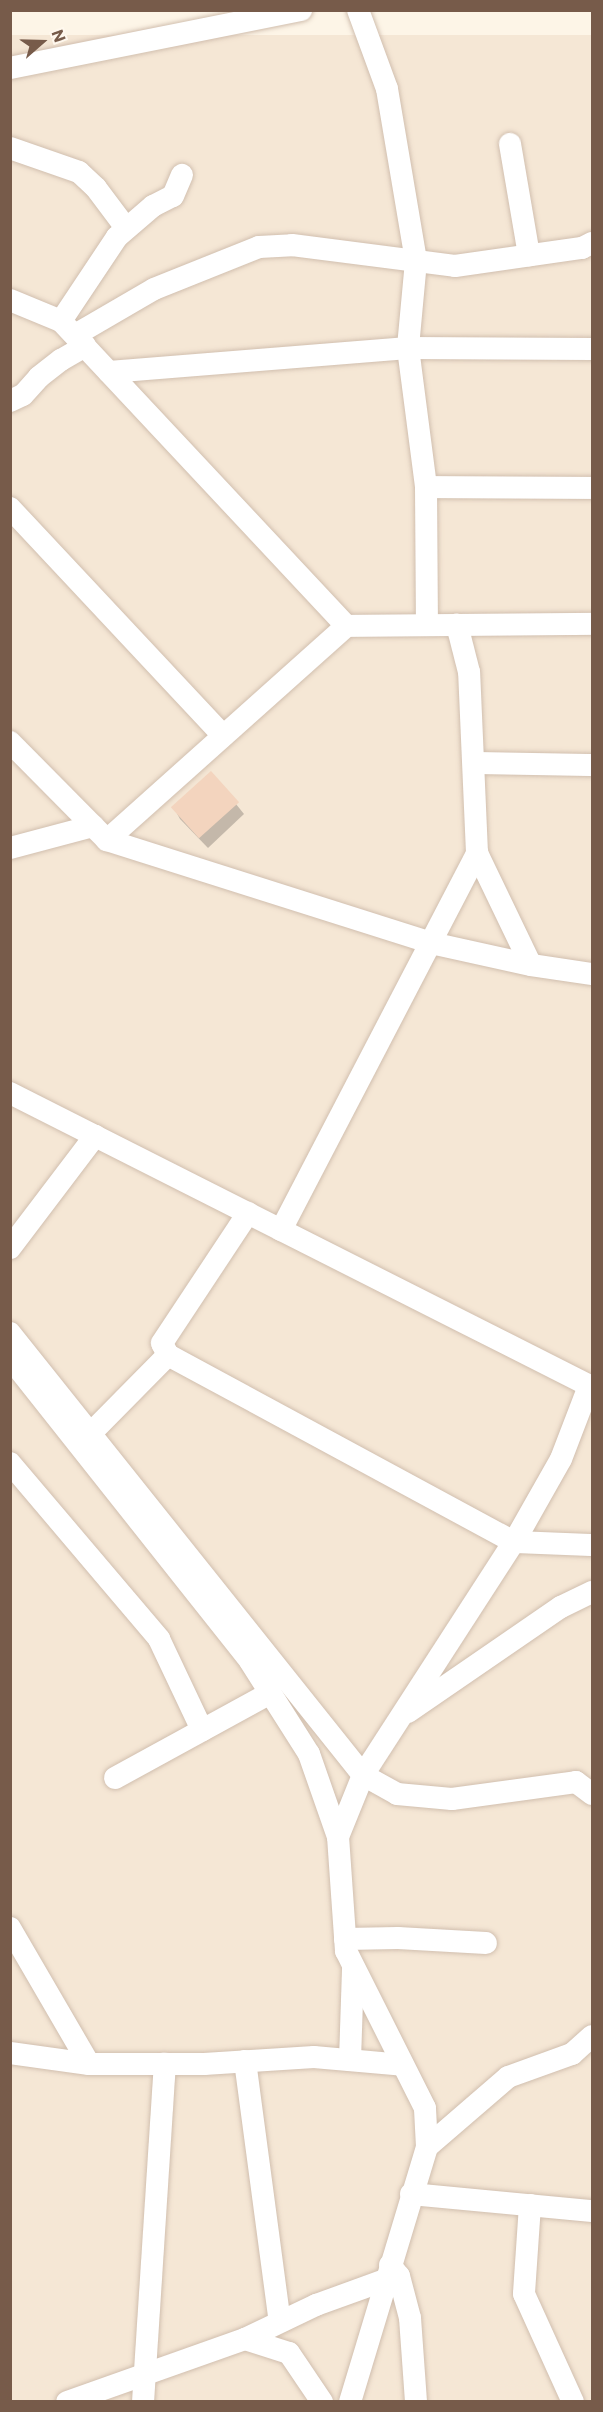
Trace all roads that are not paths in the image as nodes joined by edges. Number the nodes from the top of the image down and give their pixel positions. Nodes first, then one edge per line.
1 (301, 10) edge
2 (358, 10) edge
3 (10, 68) edge
4 (510, 144) dead end
5 (10, 148) edge
6 (182, 176) dead end
7 (126, 228) junction
8 (592, 243) edge
9 (529, 255) junction
10 (416, 261) junction
11 (10, 300) edge
12 (74, 334) junction
13 (408, 348) junction
14 (592, 349) edge
15 (109, 372) junction
16 (10, 401) edge
17 (426, 487) junction
18 (592, 488) edge
19 (10, 508) edge
20 (592, 624) edge
21 (427, 625) junction
22 (457, 625) junction
23 (346, 626) junction
24 (223, 736) junction
25 (10, 742) edge
26 (474, 763) junction
27 (592, 765) edge
28 (100, 833) junction
29 (10, 848) edge
30 (477, 853) junction
31 (431, 943) junction
32 (531, 965) junction
33 (592, 974) edge
34 (10, 1093) edge
35 (95, 1136) junction
36 (248, 1213) junction
37 (281, 1230) junction
38 (10, 1248) edge
39 (10, 1333) edge
40 (168, 1355) junction
41 (10, 1358) edge
42 (591, 1387) edge
43 (91, 1433) junction
44 (10, 1463) edge
45 (514, 1542) junction
46 (592, 1545) edge
47 (592, 1592) edge
48 (270, 1693) junction
49 (399, 1718) junction
50 (202, 1730) junction
51 (363, 1775) junction
52 (115, 1778) dead end
53 (592, 1794) edge
54 (338, 1837) junction
55 (10, 1928) edge
56 (345, 1939) junction
57 (486, 1943) dead end
58 (353, 1966) junction
59 (592, 2036) edge
60 (10, 2053) edge
61 (350, 2060) junction
62 (245, 2061) junction
63 (89, 2064) junction
64 (165, 2064) junction
65 (403, 2065) junction
66 (427, 2146) junction
67 (411, 2194) junction
68 (530, 2205) junction
69 (592, 2211) edge
70 (388, 2273) junction
71 (280, 2322) junction
72 (245, 2339) junction
73 (144, 2374) junction
74 (67, 2402) edge
75 (143, 2402) edge
76 (322, 2402) edge
77 (350, 2402) edge
78 (416, 2402) edge
79 (573, 2402) edge

1 - 3 street
2 - 10 street
4 - 9 street
5 - 7 street
6 - 7 street
7 - 12 street
8 - 9 street
9 - 10 street
10 - 12 street
10 - 13 street
11 - 12 street
12 - 15 street
12 - 16 street
13 - 14 street
13 - 15 street
13 - 17 street
15 - 23 street
17 - 18 street
17 - 21 street
19 - 24 street
20 - 22 street
21 - 22 street
21 - 23 street
22 - 26 street
23 - 24 street
24 - 28 street
25 - 28 street
26 - 27 street
26 - 30 street
28 - 29 street
28 - 31 street
30 - 31 street
30 - 32 street
31 - 32 street
31 - 37 street
32 - 33 street
34 - 35 street
35 - 36 street
35 - 38 street
36 - 37 street
36 - 40 street
37 - 42 street
39 - 43 street
40 - 43 street
40 - 45 street
41 - 48 street
42 - 45 street
43 - 51 street
44 - 50 street
45 - 46 street
45 - 49 street
47 - 49 street
48 - 50 street
48 - 54 street
49 - 51 street
50 - 52 street
51 - 53 street
51 - 54 street
54 - 56 street
55 - 63 street
56 - 57 street
56 - 58 street
58 - 61 street
58 - 65 street
59 - 66 street
60 - 63 street
61 - 62 street
61 - 65 street
62 - 64 street
62 - 71 street
63 - 64 street
64 - 73 street
65 - 66 street
66 - 67 street
67 - 68 street
67 - 70 street
68 - 69 street
68 - 79 street
70 - 71 street
70 - 77 street
70 - 78 street
71 - 72 street
72 - 73 street
72 - 76 street
73 - 74 street
73 - 75 street

